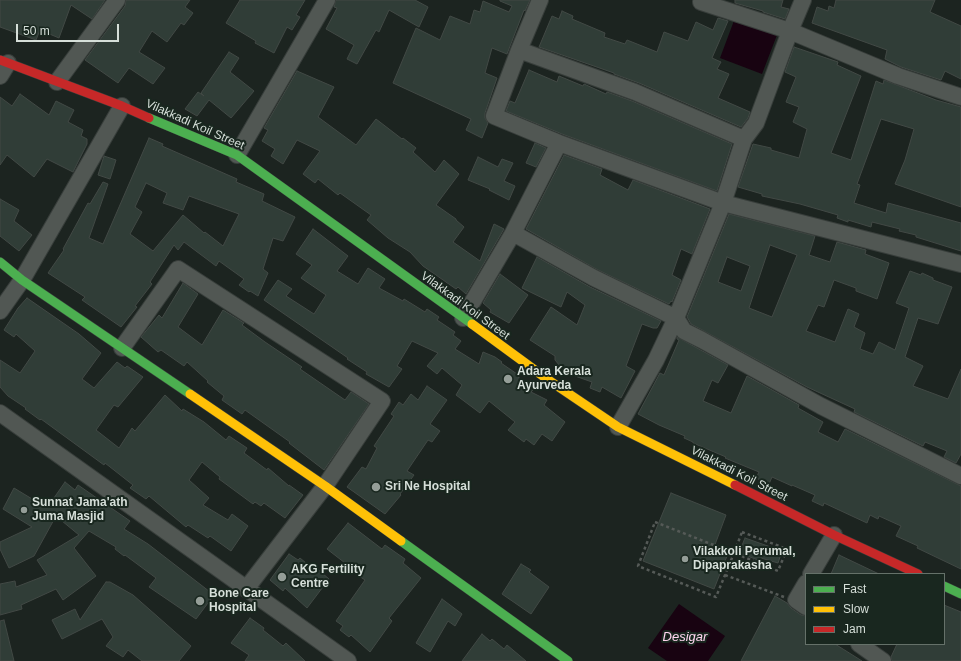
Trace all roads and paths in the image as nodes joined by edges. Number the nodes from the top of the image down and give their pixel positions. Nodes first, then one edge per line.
1 (117, 0) edge
2 (327, 0) edge
3 (540, 0) edge
4 (803, 0) edge
5 (701, 2) dead end
6 (790, 31) junction
7 (519, 50) junction
8 (3, 66) edge
9 (57, 82) junction
10 (961, 97) edge
11 (122, 106) junction
12 (744, 139) junction
13 (559, 143) junction
14 (237, 155) junction
15 (723, 203) junction
16 (513, 234) junction
17 (0, 262) edge
18 (961, 264) edge
19 (22, 280) junction
20 (0, 311) edge
21 (463, 318) junction
22 (676, 318) junction
23 (122, 348) junction
24 (0, 413) edge
25 (618, 427) junction
26 (961, 476) edge
27 (325, 486) junction
28 (834, 535) junction
29 (734, 553) junction
30 (812, 573) edge
31 (916, 573) edge
32 (725, 575) junction
33 (945, 586) edge
34 (805, 587) edge
35 (246, 589) junction
36 (961, 594) edge
37 (801, 603) edge
38 (860, 645) edge
39 (348, 661) edge
40 (568, 661) edge
41 (883, 661) edge

1 - 9 street
2 - 14 street
3 - 7 street
4 - 6 street
5 - 6 street
6 - 10 street
6 - 12 street
7 - 12 street
7 - 13 street
8 - 9 street, Vilakkadi Koil Street
9 - 11 street, Vilakkadi Koil Street
11 - 14 street, Vilakkadi Koil Street
11 - 19 street
12 - 15 street
13 - 15 street
13 - 16 street
14 - 21 street, Vilakkadi Koil Street
15 - 18 street
15 - 22 street
16 - 21 street
16 - 22 street
17 - 19 street
19 - 20 street
19 - 23 street
21 - 25 street, Vilakkadi Koil Street
22 - 25 street
22 - 26 street
23 - 27 street
23 - 27 street
24 - 35 street
25 - 28 street, Vilakkadi Koil Street
27 - 35 street
27 - 40 street
28 - 30 street
28 - 31 street, Vilakkadi Koil Street
29 - 29 path
29 - 32 path
29 - 32 path
32 - 37 path
33 - 36 street
34 - 37 street
35 - 39 street
38 - 41 street

